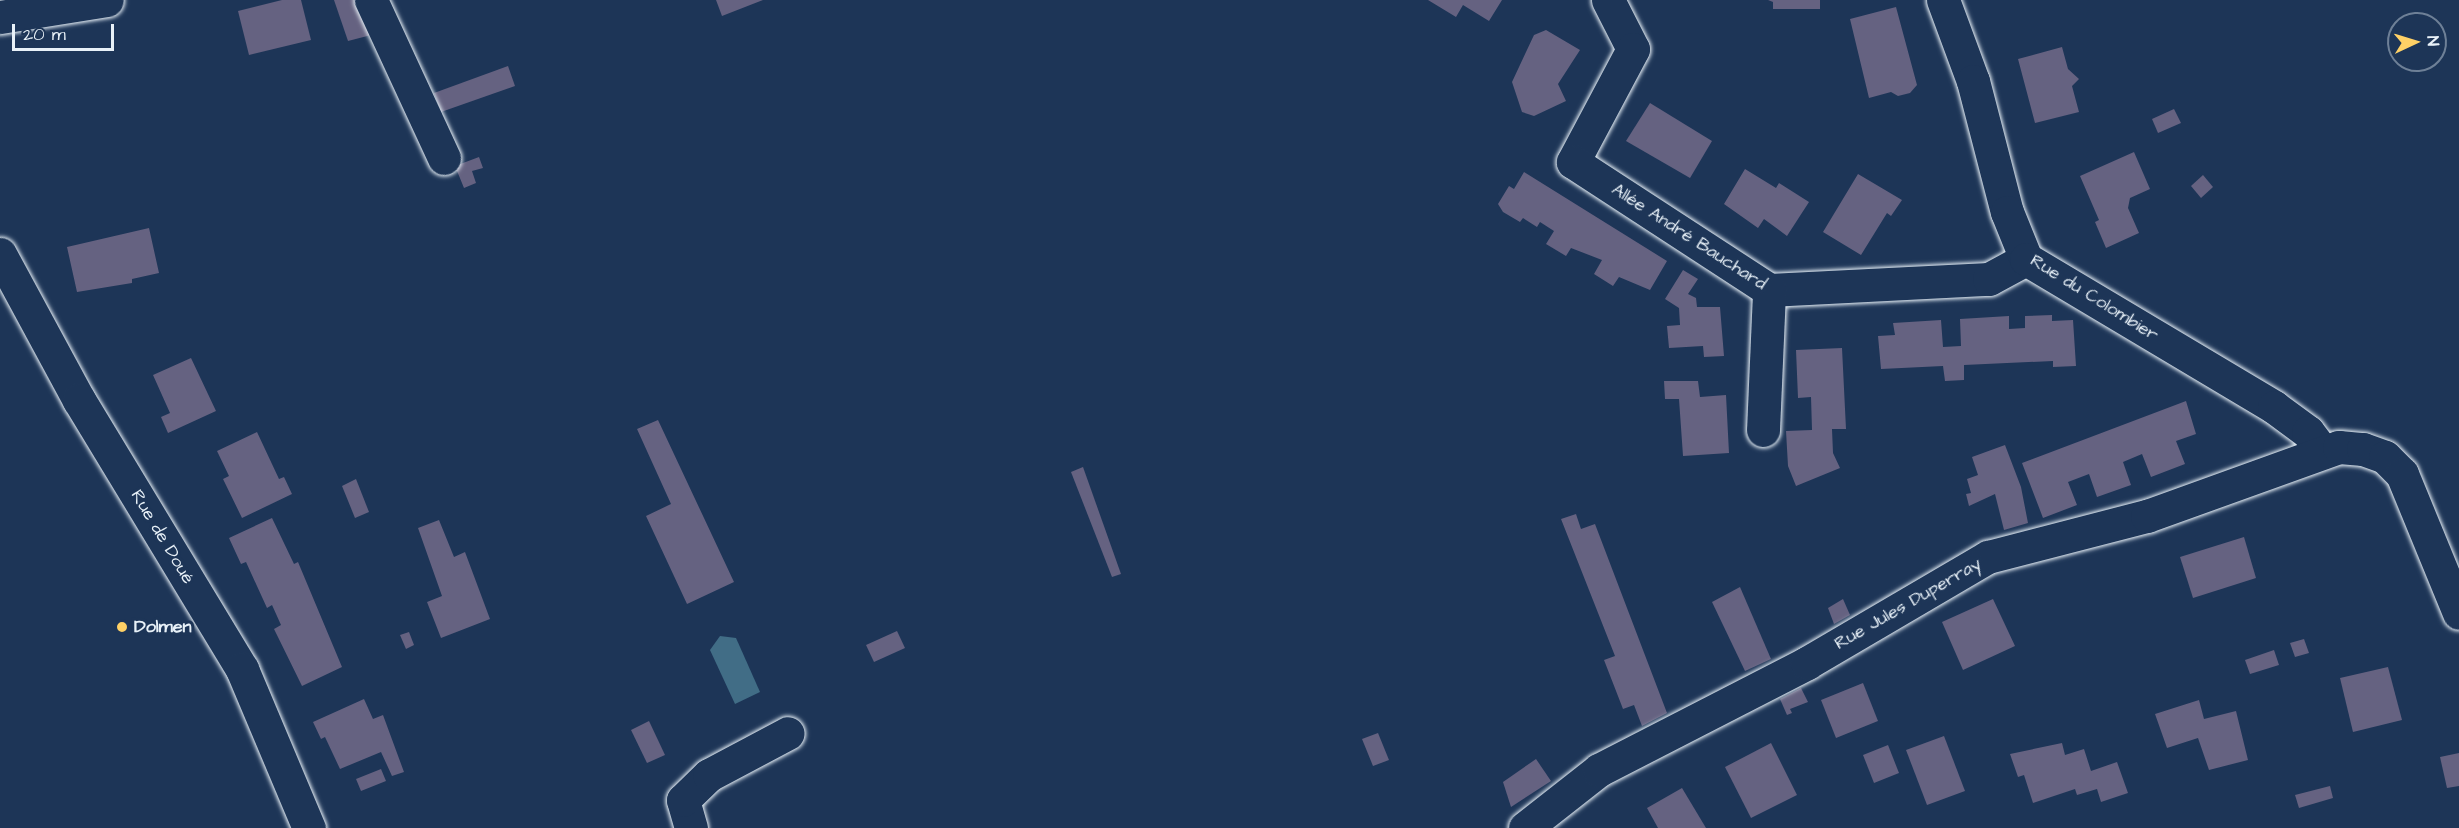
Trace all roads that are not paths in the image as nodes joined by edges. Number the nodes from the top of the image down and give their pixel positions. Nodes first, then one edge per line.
1 (107, 0) edge
2 (370, 0) edge
3 (1608, 0) edge
4 (1943, 0) edge
5 (0, 17) edge
6 (444, 158) dead end
7 (0, 254) edge
8 (2026, 259) junction
9 (1769, 290) junction
10 (1762, 430) dead end
11 (2323, 452) junction
12 (2459, 613) edge
13 (788, 733) dead end
14 (309, 828) edge
15 (691, 828) edge
16 (1525, 828) edge

1 - 5 street
2 - 6 street
3 - 9 street, Allée André Bauchard
4 - 8 street, Rue du Colombier
7 - 14 street, Rue de Doué
8 - 9 street, Allée André Bauchard
8 - 11 street, Rue du Colombier
9 - 10 street
11 - 12 street, Rue Jules Duperray
11 - 16 street, Rue Jules Duperray
13 - 15 street

